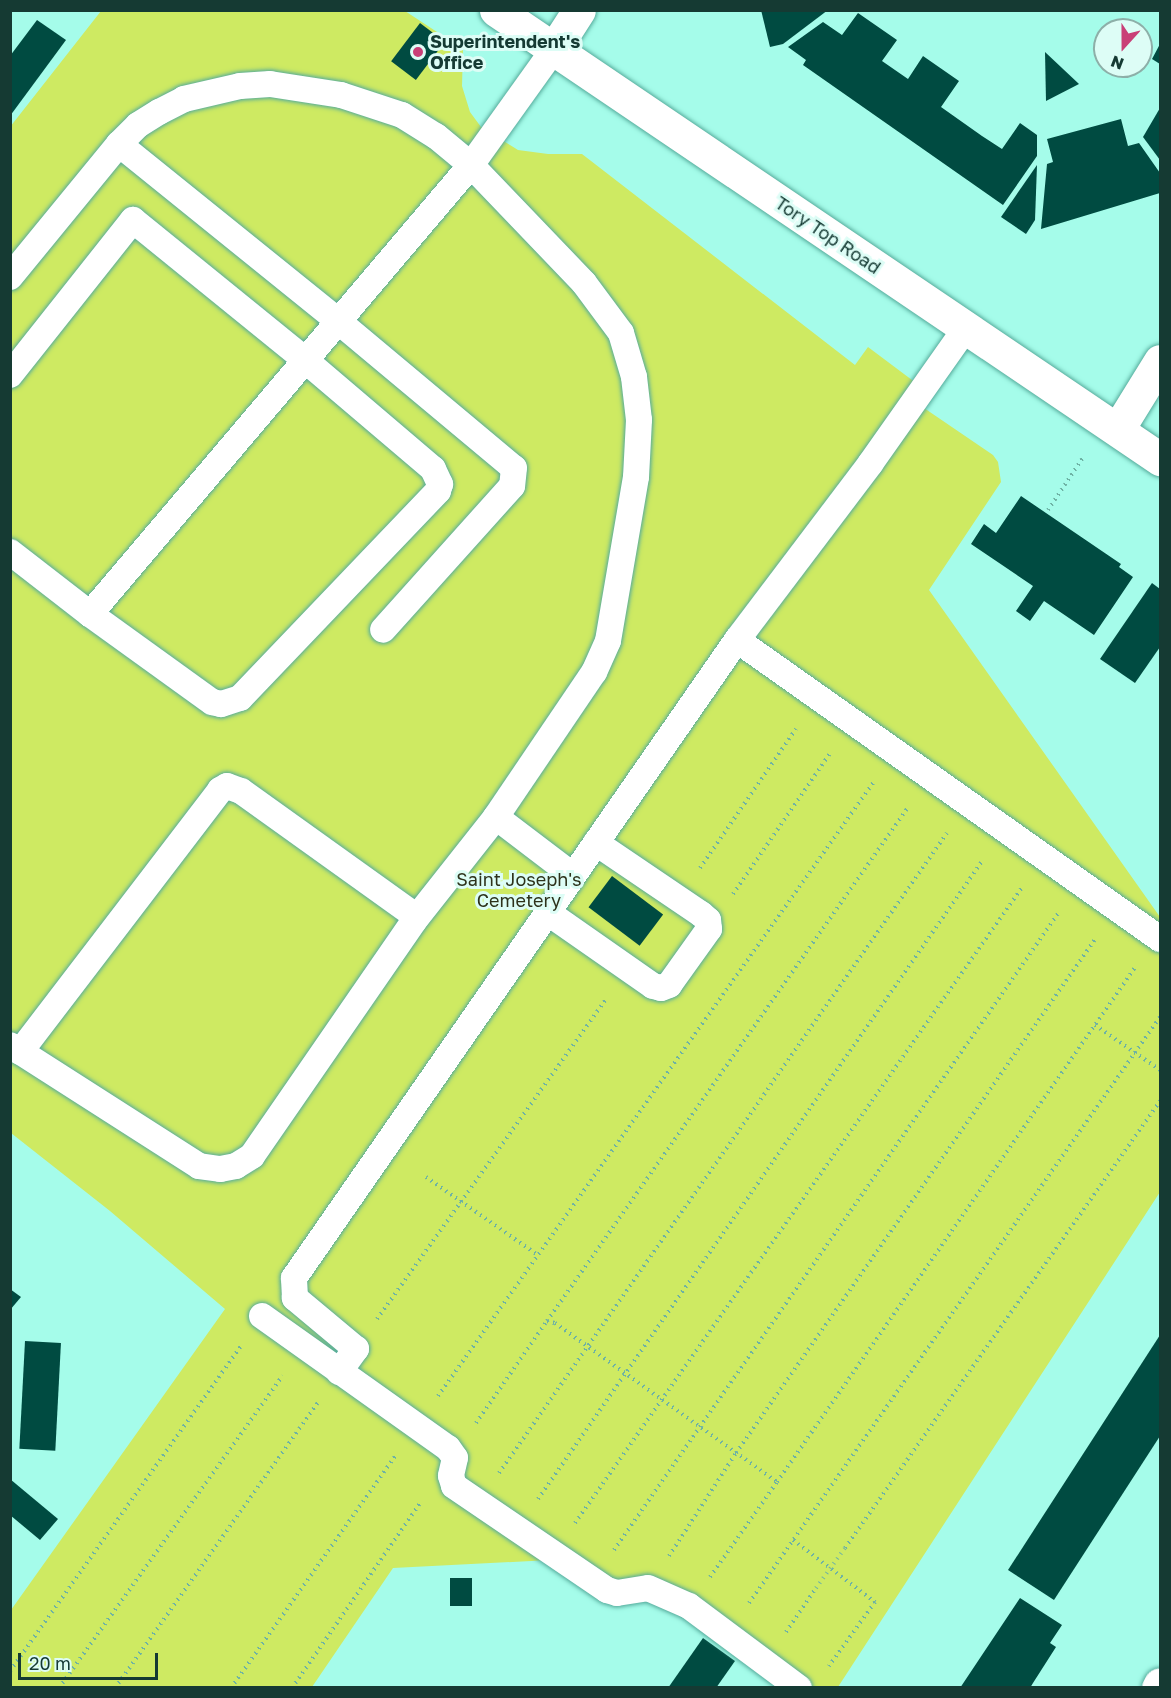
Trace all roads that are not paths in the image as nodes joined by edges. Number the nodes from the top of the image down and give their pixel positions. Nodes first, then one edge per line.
1 (496, 10) edge
2 (579, 10) edge
3 (554, 49) junction
4 (119, 144) junction
5 (471, 165) junction
6 (10, 277) edge
7 (338, 321) junction
8 (966, 327) junction
9 (305, 360) junction
10 (1161, 361) edge
11 (10, 375) edge
12 (1112, 425) junction
13 (1161, 459) edge
14 (10, 552) edge
15 (90, 614) junction
16 (383, 630) dead end
17 (737, 640) junction
18 (496, 817) junction
19 (596, 843) junction
20 (572, 875) junction
21 (547, 912) junction
22 (417, 917) junction
23 (1159, 937) edge
24 (15, 1048) edge
25 (262, 1316) road end
26 (339, 1372) junction
27 (799, 1688) edge

1 - 3 street, Tory Top Road
2 - 3 street
3 - 5 lane
3 - 8 street, Tory Top Road
4 - 5 lane
4 - 6 lane
4 - 7 lane
5 - 7 lane
5 - 18 lane
7 - 9 lane
7 - 16 lane
8 - 12 street, Tory Top Road
8 - 17 lane
9 - 11 lane
9 - 15 lane
9 - 15 lane
10 - 12 street
12 - 13 street, Tory Top Road
14 - 15 lane
17 - 19 lane
17 - 23 lane
18 - 20 lane
18 - 22 lane
19 - 20 lane
19 - 21 lane
20 - 21 lane
21 - 26 lane
22 - 24 lane
22 - 24 lane
25 - 26 lane
26 - 27 lane

